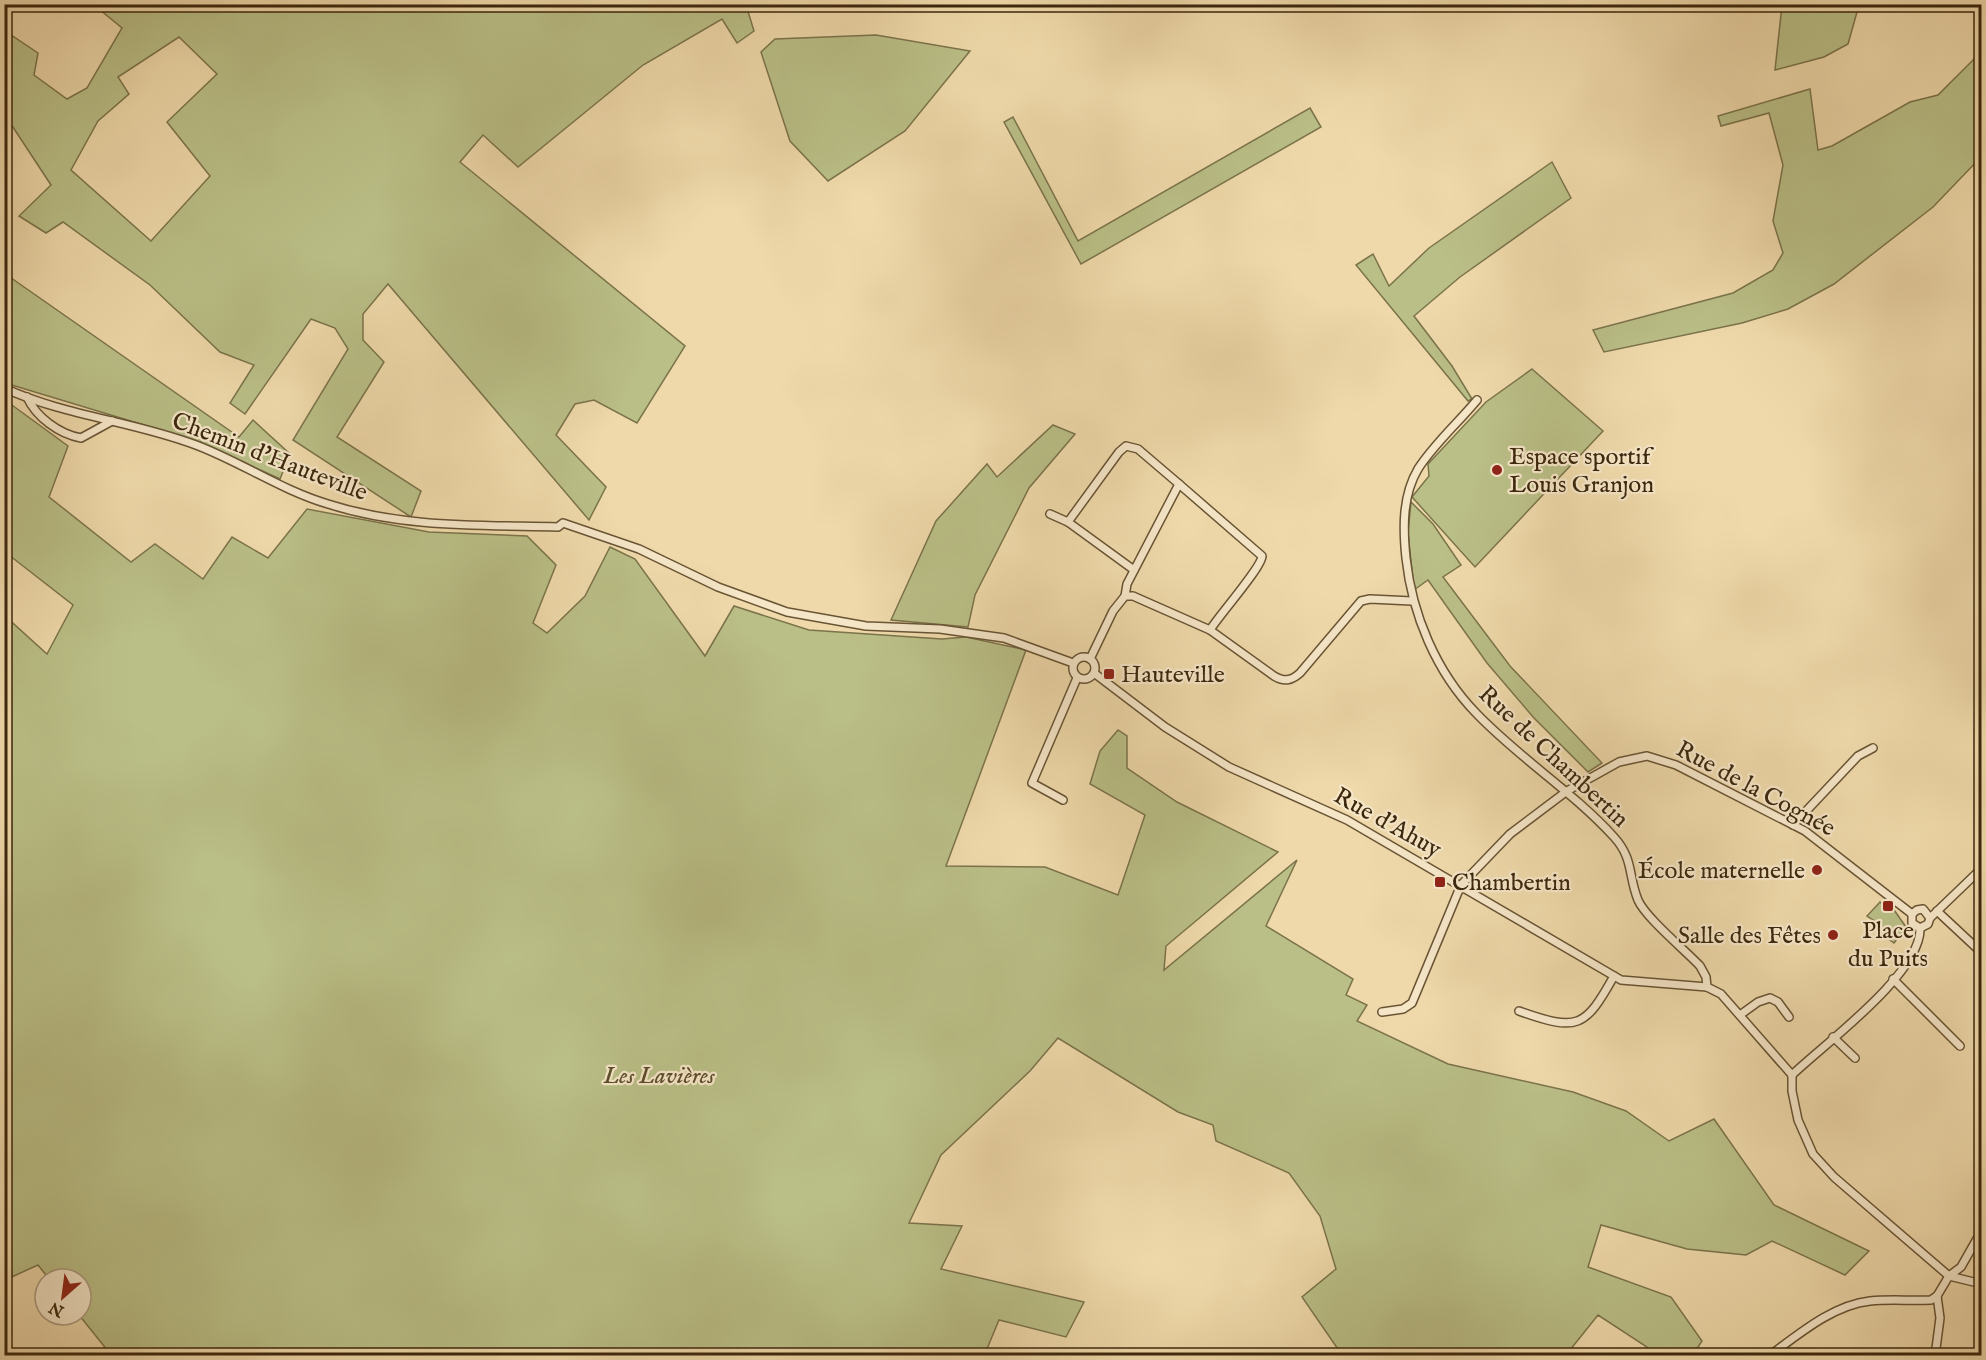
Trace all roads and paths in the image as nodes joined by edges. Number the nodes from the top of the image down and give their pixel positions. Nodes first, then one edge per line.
1 (4, 388) edge
2 (27, 397) junction
3 (1477, 400) dead end
4 (112, 421) junction
5 (1179, 484) junction
6 (1050, 514) dead end
7 (1068, 522) junction
8 (1134, 570) junction
9 (1125, 597) junction
10 (1412, 601) junction
11 (1210, 630) junction
12 (1090, 659) junction
13 (1073, 663) junction
14 (1094, 673) junction
15 (1077, 678) junction
16 (1873, 748) dead end
17 (1567, 790) junction
18 (1063, 800) dead end
19 (1793, 825) junction
20 (1982, 868) edge
21 (1461, 885) junction
22 (1937, 911) junction
23 (1912, 914) junction
24 (1930, 918) junction
25 (1920, 928) junction
26 (1982, 953) edge
27 (1614, 976) junction
28 (1893, 980) junction
29 (1707, 987) junction
30 (1520, 1011) dead end
31 (1382, 1012) dead end
32 (1740, 1015) junction
33 (1790, 1017) dead end
34 (1833, 1037) junction
35 (1960, 1046) dead end
36 (1855, 1058) dead end
37 (1792, 1075) junction
38 (1982, 1230) edge
39 (1949, 1276) junction
40 (1982, 1284) edge
41 (1937, 1296) junction
42 (1769, 1356) edge
43 (1935, 1356) edge

1 - 2 street, Chemin d'Hauteville
2 - 4 street, Chemin d'Hauteville
2 - 4 street
3 - 10 street, Rue de Chambertin
4 - 13 street, Chemin d'Hauteville
5 - 7 street
5 - 8 street
5 - 11 street
6 - 7 street
7 - 8 street
8 - 9 street
9 - 11 street
9 - 12 street
10 - 11 street
10 - 17 street, Rue de Chambertin
12 - 13 street
12 - 14 street
13 - 15 street
14 - 15 street
14 - 21 street, Rue d'Ahuy
15 - 18 street
16 - 19 street
17 - 19 street, Rue de la Cognée
17 - 21 street, Rue de la Cognée
17 - 29 street, Rue de Chambertin
19 - 23 street, Rue de la Cognée
20 - 22 street
21 - 27 street, Rue d'Ahuy
21 - 31 street
22 - 24 street
22 - 26 street
23 - 24 street, Rue de la Cognée
23 - 25 street, Rue de la Cognée
24 - 25 street
25 - 28 street
27 - 29 street, Rue d'Ahuy
27 - 30 street
28 - 34 street
28 - 35 street
29 - 32 street, Rue de Chambertin
32 - 33 street
32 - 37 street, Rue de Chambertin
34 - 36 street
34 - 37 street
37 - 39 street
38 - 39 street
39 - 40 street
39 - 41 street
41 - 42 street
41 - 43 street

